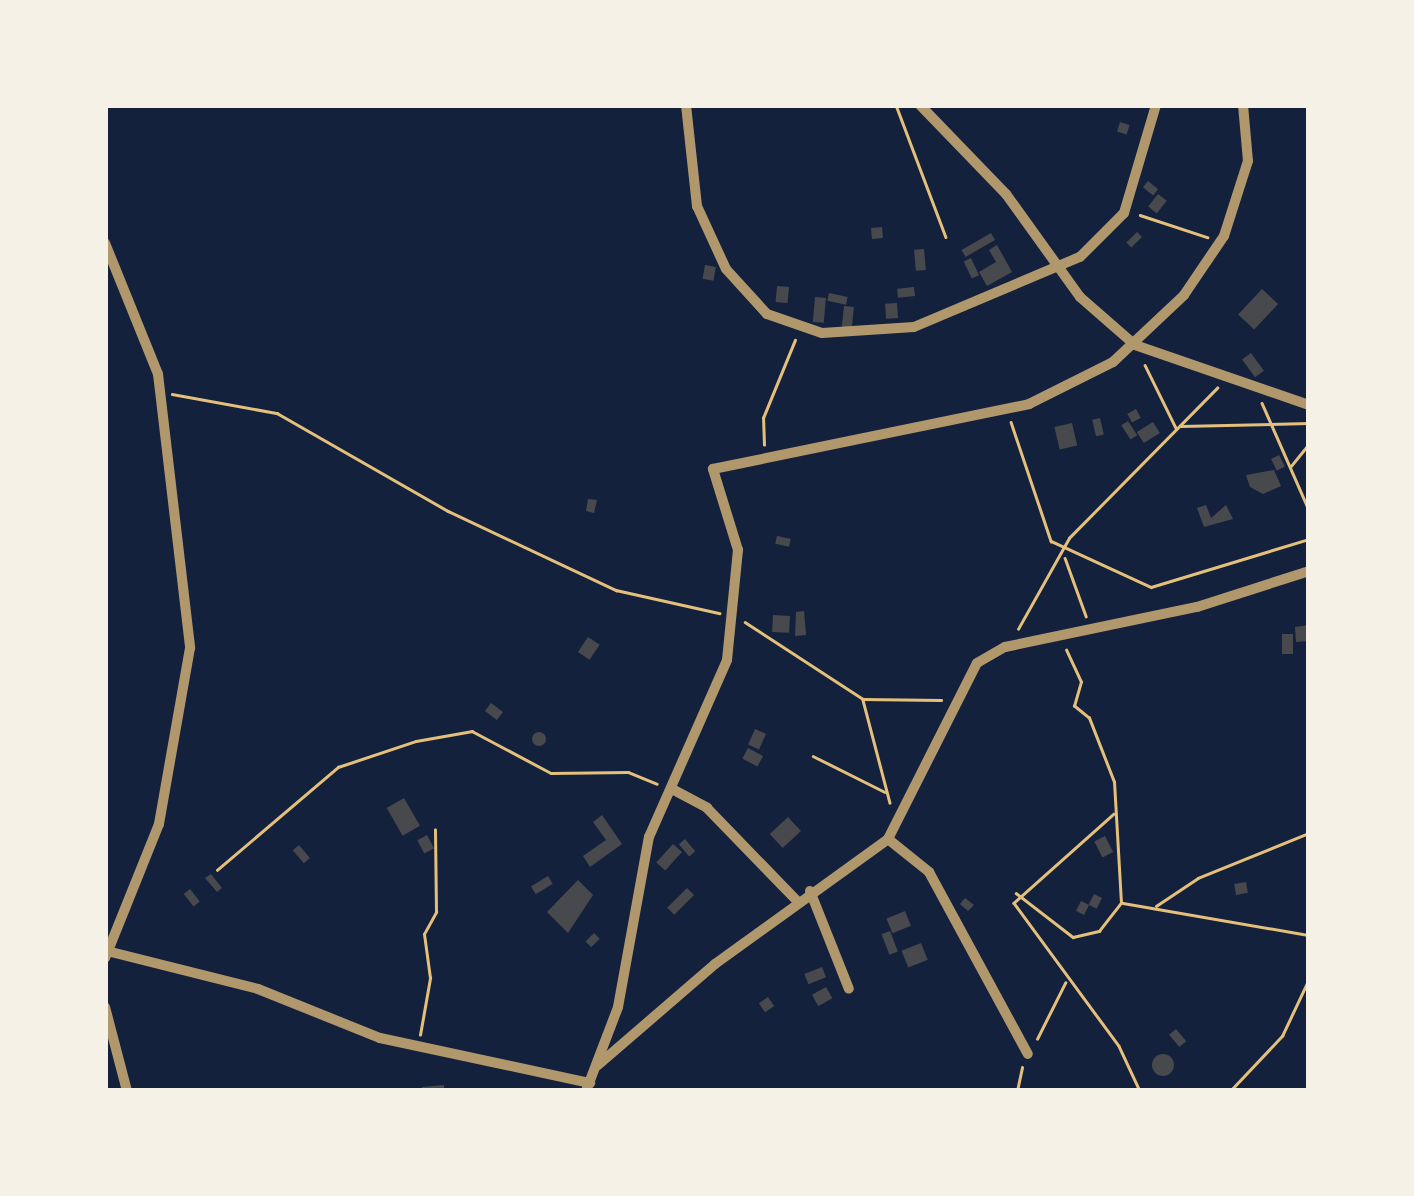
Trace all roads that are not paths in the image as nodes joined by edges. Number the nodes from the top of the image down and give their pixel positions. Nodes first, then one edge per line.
1 (686, 105) edge
2 (920, 105) edge
3 (1156, 105) edge
4 (1243, 105) edge
5 (105, 243) edge
6 (1059, 271) junction
7 (1138, 347) junction
8 (1309, 404) edge
9 (1309, 570) edge
10 (671, 791) junction
11 (888, 839) junction
12 (810, 891) junction
13 (797, 901) junction
14 (106, 955) edge
15 (849, 989) dead end
16 (105, 1006) edge
17 (1028, 1054) road end
18 (597, 1066) junction
19 (588, 1089) edge
20 (127, 1091) edge

1 - 6 street
2 - 6 street
3 - 6 street
4 - 7 street
5 - 14 street
6 - 7 street
7 - 8 street
7 - 10 street
9 - 11 street
10 - 13 street
10 - 18 street
11 - 12 street
11 - 17 street
12 - 13 street
12 - 15 street
13 - 18 street
14 - 19 street
16 - 20 street
18 - 19 street

